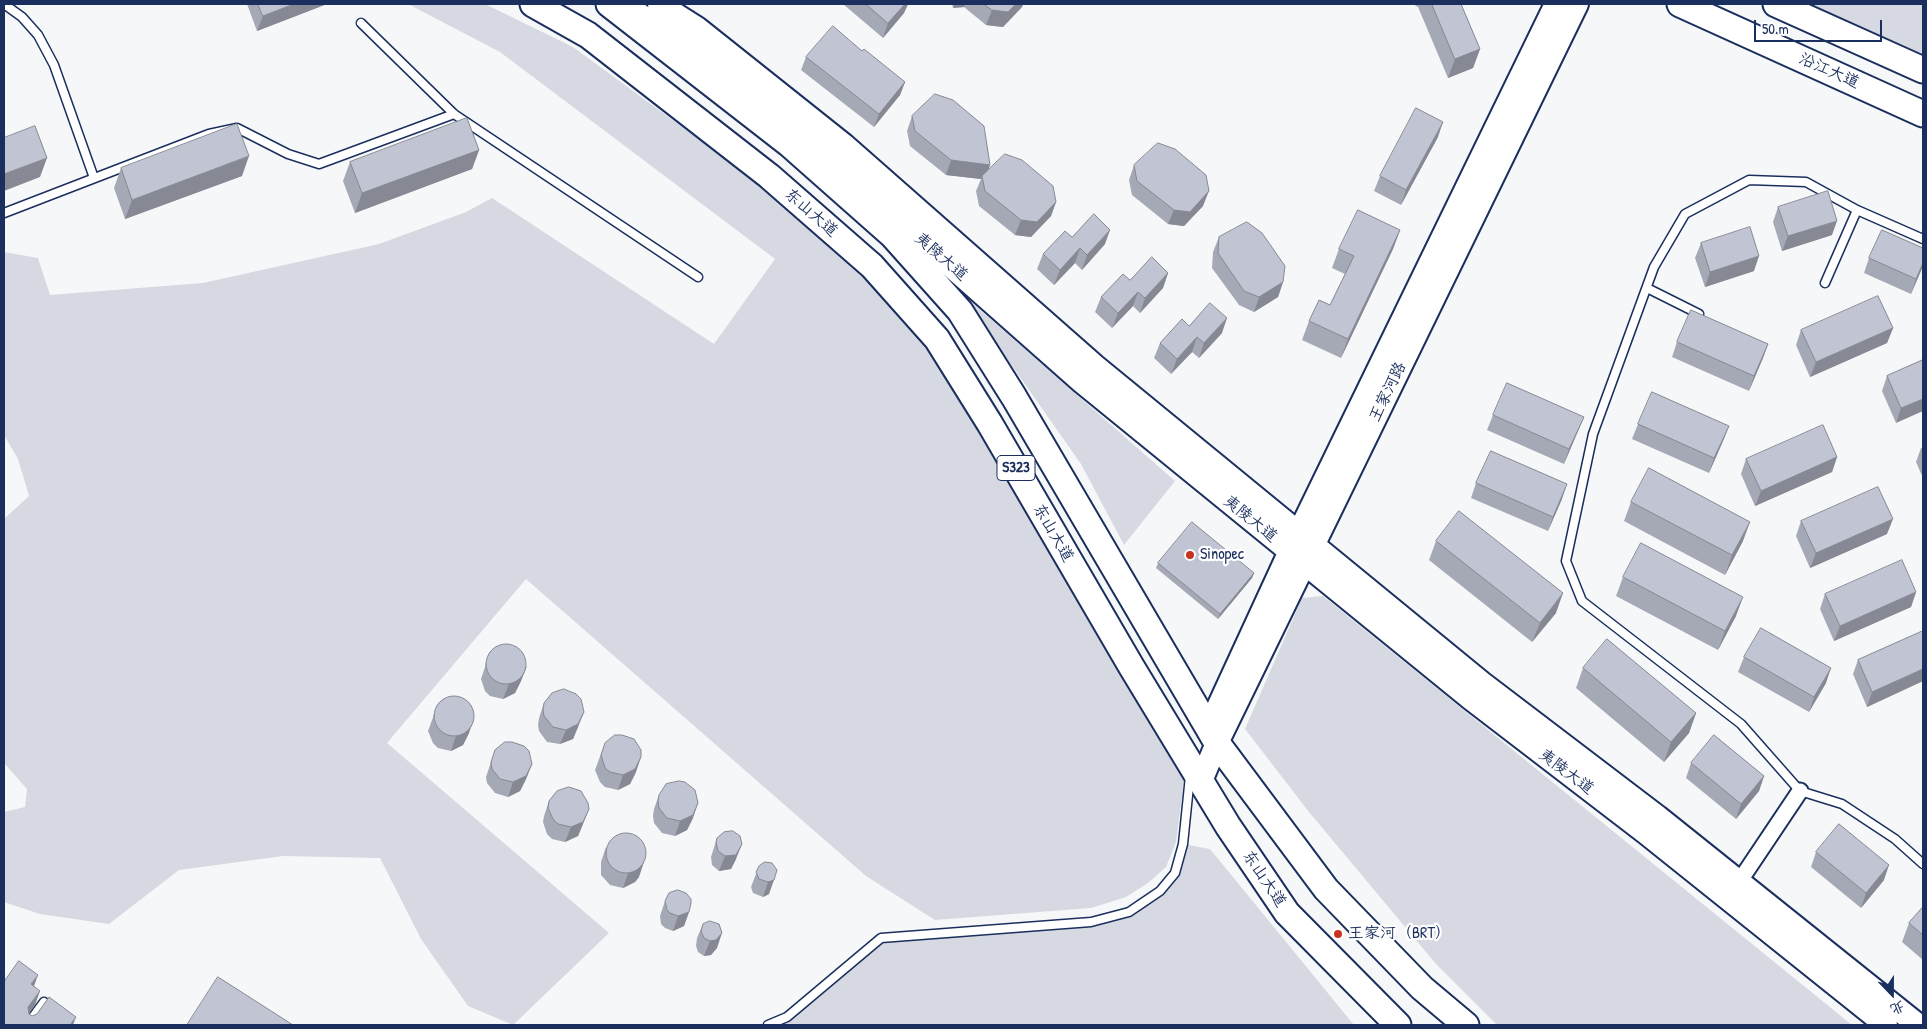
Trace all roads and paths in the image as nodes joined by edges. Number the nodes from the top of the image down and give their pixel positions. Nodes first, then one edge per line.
1 (4, 4) edge
2 (533, 4) edge
3 (609, 4) edge
4 (623, 4) edge
5 (660, 4) edge
6 (1556, 4) edge
7 (1577, 4) edge
8 (1680, 4) edge
9 (1776, 4) edge
10 (360, 23) dead end
11 (1923, 70) edge
12 (454, 114) junction
13 (1923, 114) edge
14 (94, 178) junction
15 (1857, 210) junction
16 (4, 212) edge
17 (1923, 239) edge
18 (698, 277) dead end
19 (1825, 283) dead end
20 (1647, 288) junction
21 (1710, 320) edge
22 (1302, 548) junction
23 (1213, 735) junction
24 (1196, 773) junction
25 (1800, 791) junction
26 (1923, 864) edge
27 (1739, 882) junction
28 (44, 1002) edge
29 (27, 1025) edge
30 (768, 1025) edge
31 (1398, 1025) edge
32 (1466, 1025) edge
33 (1886, 1025) edge
34 (1918, 1025) edge

1 - 14 lane
2 - 24 main road, 东山大道 / S323
3 - 23 main road
4 - 22 main road, 夷陵大道
5 - 22 main road, 夷陵大道
6 - 22 main road, 王家河路
7 - 22 main road, 王家河路
8 - 13 main road, 沿江大道
9 - 11 main road
10 - 12 lane
12 - 14 lane
12 - 18 lane
14 - 16 lane
15 - 17 lane
15 - 19 lane
15 - 20 lane
20 - 21 lane
20 - 25 lane
22 - 23 main road, 王家河路
22 - 27 main road, 夷陵大道
22 - 33 main road, 夷陵大道
23 - 24 main road, 王家河路
23 - 32 main road
24 - 30 lane
24 - 31 main road, 东山大道 / S323
25 - 26 lane
25 - 27 street
27 - 34 main road, 夷陵大道
28 - 29 lane

